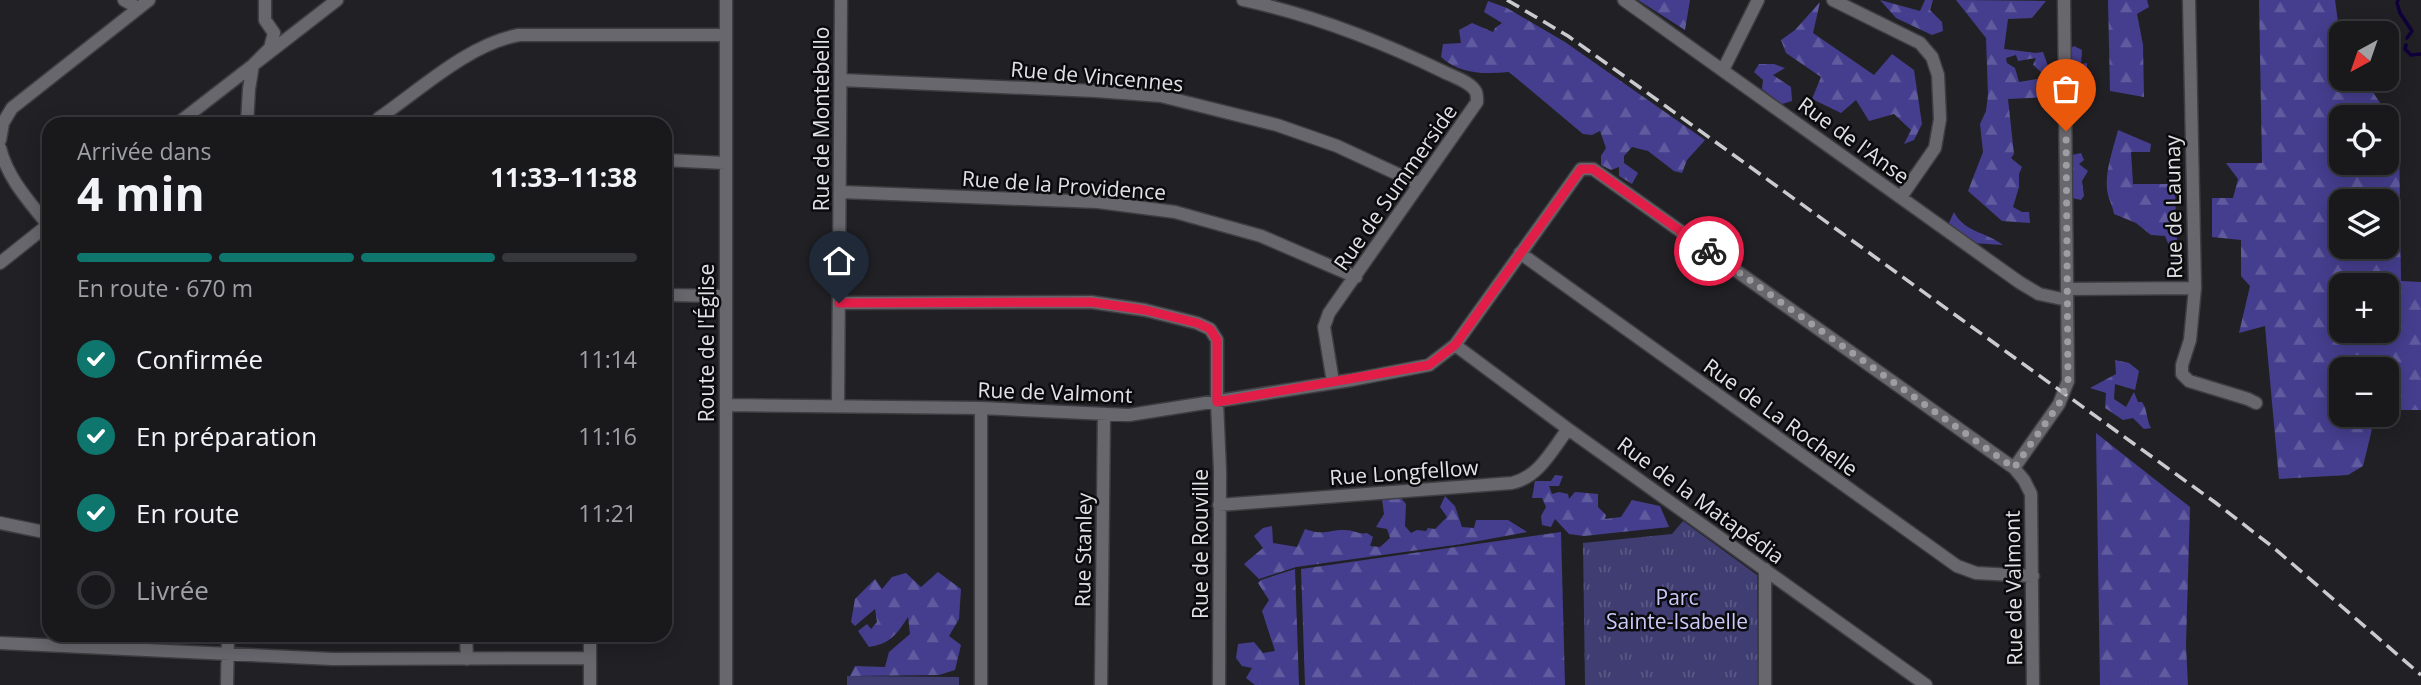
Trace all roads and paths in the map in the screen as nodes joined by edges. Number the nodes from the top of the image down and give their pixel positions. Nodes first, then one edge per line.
1 (124, 0) edge
2 (265, 0) edge
3 (337, 0) edge
4 (726, 0) edge
5 (841, 0) edge
6 (1243, 0) edge
7 (1624, 0) edge
8 (1759, 0) edge
9 (1833, 0) edge
10 (2064, 0) edge
11 (2189, 0) edge
12 (144, 4) edge
13 (726, 35) junction
14 (253, 65) junction
15 (1723, 69) junction
16 (841, 80) junction
17 (186, 117) edge
18 (247, 117) edge
19 (380, 117) edge
20 (0, 140) edge
21 (0, 148) edge
22 (672, 160) edge
23 (725, 163) junction
24 (1419, 184) junction
25 (841, 192) junction
26 (1901, 197) junction
27 (42, 217) edge
28 (42, 230) edge
29 (1520, 254) junction
30 (0, 263) edge
31 (1356, 277) junction
32 (2195, 288) junction
33 (672, 295) edge
34 (2068, 295) junction
35 (724, 296) junction
36 (839, 303) junction
37 (1455, 345) junction
38 (1333, 382) junction
39 (1217, 402) junction
40 (2256, 403) dead end
41 (726, 405) junction
42 (838, 406) junction
43 (981, 408) junction
44 (1104, 416) junction
45 (1568, 429) junction
46 (2014, 468) junction
47 (1219, 505) junction
48 (0, 523) edge
49 (42, 532) edge
50 (1765, 569) junction
51 (2033, 576) junction
52 (228, 642) edge
53 (466, 642) edge
54 (590, 642) edge
55 (0, 643) edge
56 (227, 655) junction
57 (589, 658) junction
58 (467, 659) junction
59 (227, 685) edge
60 (590, 685) edge
61 (726, 685) edge
62 (981, 685) edge
63 (1101, 685) edge
64 (1219, 685) edge
65 (1765, 685) edge
66 (1926, 685) edge
67 (2033, 685) edge

1 - 12 street
2 - 14 street
3 - 14 street
4 - 13 street, Route de l'Église
5 - 16 street, Rue de Montebello
6 - 24 street, Rue de Summerside
7 - 15 street, Rue de l'Anse
8 - 15 street
9 - 26 street
10 - 34 street
11 - 32 street, Rue de Launay
12 - 20 street
13 - 19 street
13 - 23 street, Route de l'Église
14 - 17 street
14 - 18 street
15 - 26 street, Rue de l'Anse
16 - 24 street, Rue de Vincennes
16 - 25 street, Rue de Montebello
21 - 27 street
22 - 23 street
23 - 35 street, Route de l'Église
24 - 31 street, Rue de Summerside
25 - 31 street, Rue de la Providence
25 - 36 street, Rue de Montebello
26 - 34 street, Rue de l'Anse
28 - 30 street
29 - 37 street, Rue de Valmont
29 - 46 street, Rue de Valmont
29 - 51 street, Rue de La Rochelle
31 - 38 street, Rue de Summerside
32 - 34 street, Rue de Launay
32 - 40 street
33 - 35 street
34 - 46 street
35 - 41 street, Route de l'Église
36 - 39 street, Rue de Rouville
36 - 42 street, Rue de Montebello
37 - 38 street, Rue de Valmont
37 - 45 street, Rue de la Matapédia
38 - 39 street, Rue de Valmont
39 - 44 street, Rue de Valmont
39 - 47 street, Rue de Rouville
41 - 42 street, Rue de Valmont
41 - 61 street, Route de l'Église
42 - 43 street, Rue de Valmont
43 - 44 street, Rue de Valmont
43 - 62 street
44 - 63 street, Rue Stanley
45 - 47 street, Rue Longfellow
45 - 50 street, Rue de la Matapédia
46 - 51 street, Rue de Valmont
47 - 64 street, Rue de Rouville
48 - 49 street
50 - 65 street
50 - 66 street, Rue de la Matapédia
51 - 67 street, Rue de Valmont
52 - 56 street
53 - 58 street
54 - 57 street
55 - 56 street
56 - 58 street
56 - 59 street
57 - 58 street
57 - 60 street

